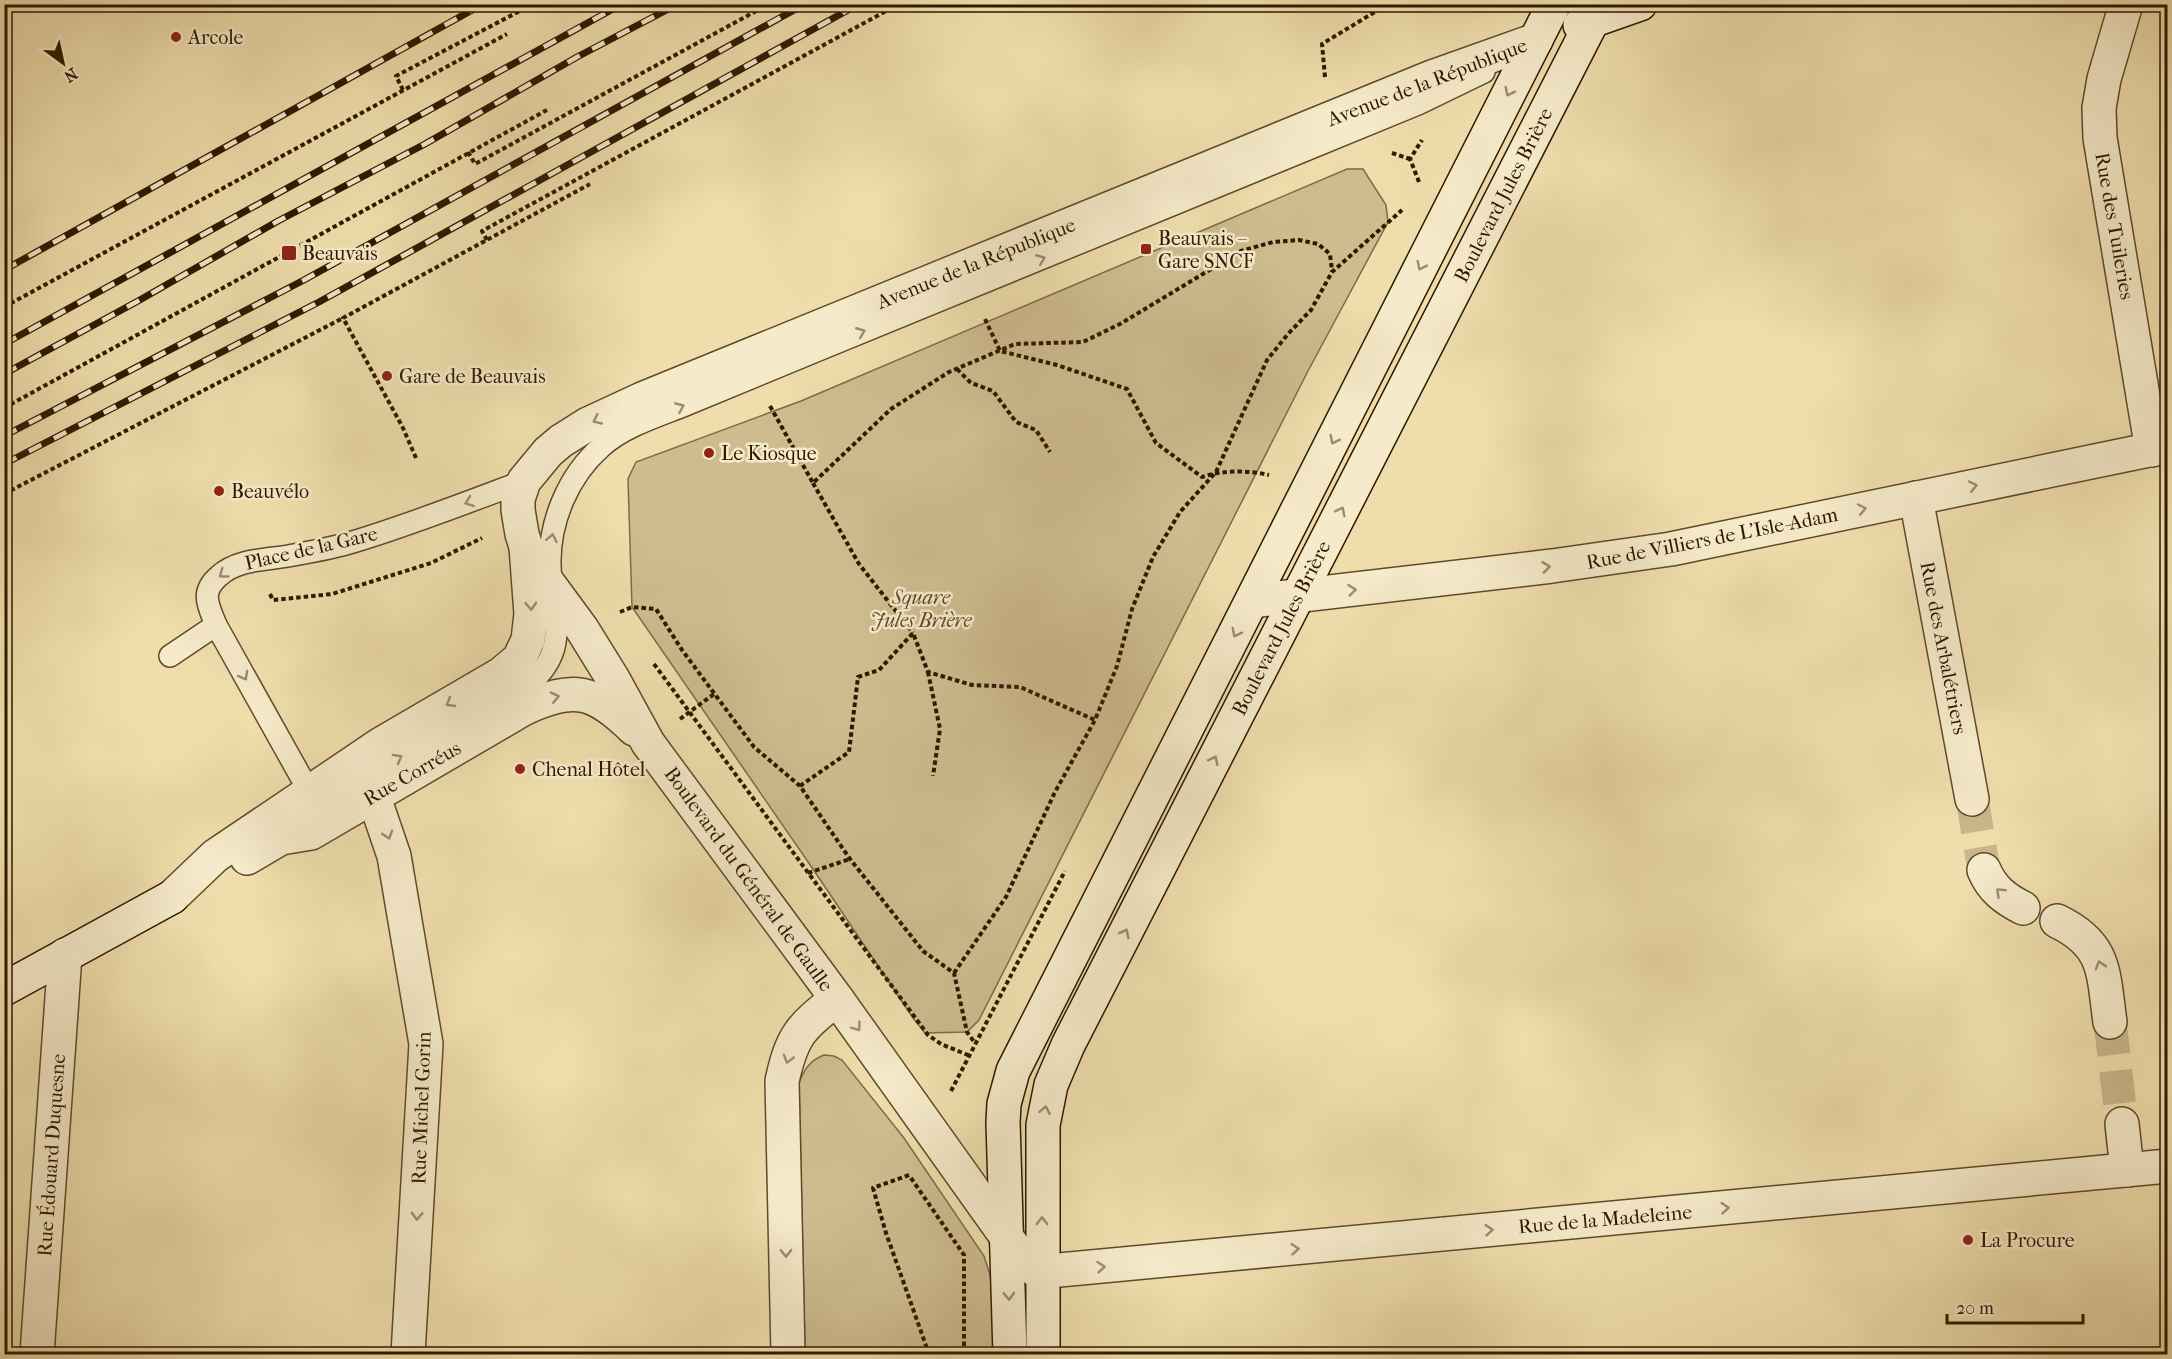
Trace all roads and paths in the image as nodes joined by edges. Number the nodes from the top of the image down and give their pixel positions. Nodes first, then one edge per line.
1 (533, 4) edge
2 (769, 4) edge
3 (899, 4) edge
4 (1388, 4) edge
5 (1554, 4) edge
6 (1640, 4) edge
7 (2126, 4) edge
8 (1596, 13) edge
9 (507, 34) dead end
10 (1536, 40) junction
11 (403, 90) junction
12 (547, 110) dead end
13 (1330, 118) junction
14 (468, 152) junction
15 (590, 184) dead end
16 (1406, 207) dead end
17 (487, 240) junction
18 (1332, 272) junction
19 (970, 288) junction
20 (4, 307) edge
21 (344, 318) junction
22 (1000, 351) junction
23 (957, 369) junction
24 (754, 376) junction
25 (4, 408) edge
26 (2160, 448) edge
27 (1050, 452) dead end
28 (416, 458) dead end
29 (1216, 472) junction
30 (524, 482) junction
31 (813, 483) junction
32 (1307, 493) junction
33 (4, 494) edge
34 (1916, 498) junction
35 (526, 548) junction
36 (552, 588) junction
37 (1298, 596) junction
38 (1252, 601) junction
39 (623, 622) dead end
40 (216, 625) junction
41 (913, 633) junction
42 (170, 656) dead end
43 (650, 658) dead end
44 (928, 672) junction
45 (501, 674) joint
46 (1095, 720) junction
47 (648, 743) junction
48 (933, 776) dead end
49 (362, 780) junction
50 (800, 786) junction
51 (1972, 799) tunnel mouth
52 (319, 808) junction
53 (850, 859) junction
54 (1984, 870) tunnel mouth
55 (808, 873) junction
56 (172, 897) junction
57 (2023, 908) dead end
58 (2056, 921) dead end
59 (65, 955) junction
60 (954, 973) junction
61 (4, 989) edge
62 (837, 999) junction
63 (2110, 1022) tunnel mouth
64 (968, 1055) dead end
65 (1016, 1064) junction
66 (2122, 1124) tunnel mouth
67 (931, 1130) junction
68 (2168, 1166) edge
69 (1042, 1169) junction
70 (1005, 1170) junction
71 (2127, 1170) junction
72 (909, 1175) junction
73 (1007, 1237) junction
74 (1042, 1273) junction
75 (37, 1354) edge
76 (408, 1354) edge
77 (788, 1354) edge
78 (929, 1354) edge
79 (964, 1354) edge
80 (1010, 1354) edge
81 (1043, 1354) edge

1 - 11 path
2 - 14 path
3 - 17 path
4 - 13 path
5 - 10 street, Boulevard Jules Brière
6 - 8 street, Avenue de la République
7 - 26 street, Rue des Tuileries
8 - 10 street, Avenue de la République
37 -> 8 street, Boulevard Jules Brière
9 - 11 path
10 - 13 street, Avenue de la République
19 -> 10 lane
10 -> 32 street, Boulevard Jules Brière
11 - 20 path
12 - 14 path
13 -> 30 street, Avenue de la République
14 - 25 path
15 - 17 path
16 - 18 path
17 - 21 path
18 - 22 path
18 - 29 path
19 - 22 path
24 -> 19 lane
21 - 28 path
21 - 33 path
22 - 23 path
22 - 29 path
23 - 27 path
23 - 31 path
24 - 31 path
36 -> 24 lane
34 -> 26 street, Rue de Villiers de L'Isle-Adam
29 - 32 path
29 - 46 path
30 - 35 street, Avenue de la République
30 -> 40 lane, Place de la Gare
31 - 41 path
32 - 38 street, Boulevard Jules Brière
37 -> 34 street, Rue de Villiers de L'Isle-Adam
34 - 51 street, Rue des Arbalétriers
35 - 36 street, Boulevard du Général de Gaulle
35 -> 45 street, Avenue de la République
36 - 47 street, Boulevard du Général de Gaulle
49 -> 36 lane
37 - 38 street, Rue de Villiers de L'Isle-Adam
69 -> 37 street, Boulevard Jules Brière
38 -> 65 street, Boulevard Jules Brière
39 - 50 path
40 - 42 lane
40 -> 52 lane, Place de la Gare
41 - 44 path
41 - 50 path
43 - 55 path
44 - 46 path
44 - 48 path
45 -> 49 street, Rue Corréus
46 - 60 path
49 -> 47 street, Rue Corréus
47 - 62 street, Boulevard du Général de Gaulle
49 - 52 street, Rue Corréus
49 -> 76 street, Rue Michel Gorin
50 - 53 path
52 - 56 street, Rue Corréus
52 - 56 street, Rue Corréus
53 - 55 path
53 - 60 path
57 -> 54 street
55 - 64 path
56 - 59 street, Rue Corréus
63 -> 58 street
59 - 61 street, Rue Corréus
59 - 75 street, Rue Édouard Duquesne
60 - 65 path
62 -> 67 street, Boulevard du Général de Gaulle
62 -> 77 street, Boulevard du Général de Gaulle
65 - 70 street, Boulevard Jules Brière
66 - 71 street
67 - 70 street
67 - 72 path
67 - 73 street, Boulevard du Général de Gaulle
68 - 71 street, Rue de la Madeleine
69 - 70 street
74 -> 69 street, Boulevard Jules Brière
70 - 73 street, Boulevard Jules Brière
74 -> 71 street, Rue de la Madeleine
72 - 78 path
72 - 79 path
73 - 74 street, Boulevard du Général de Gaulle
73 -> 80 street
74 - 81 street

